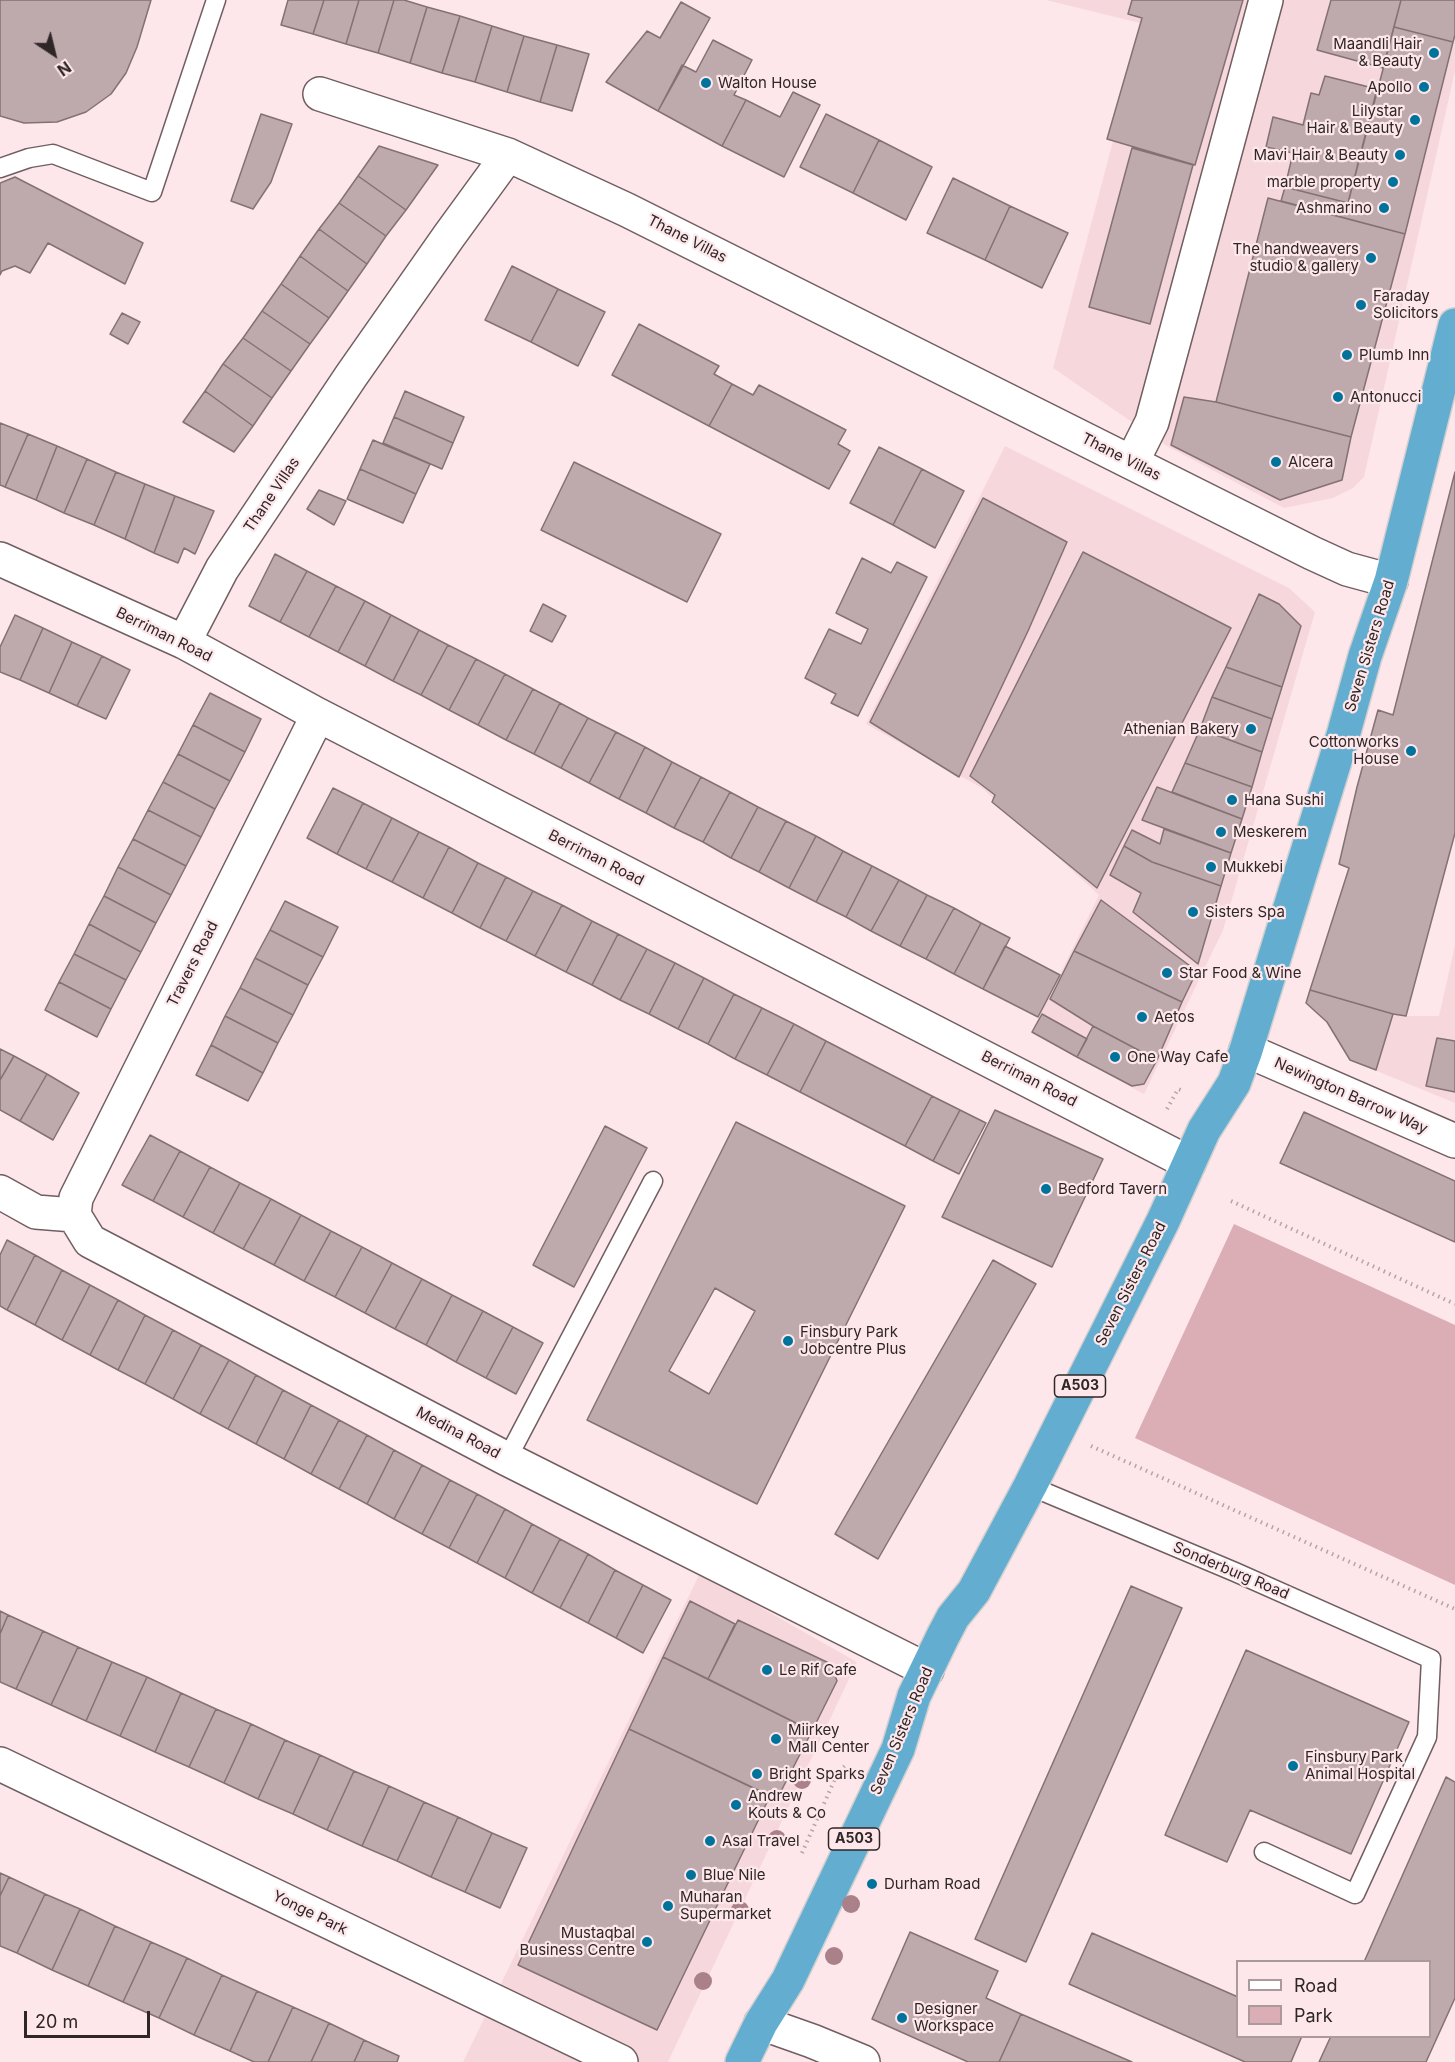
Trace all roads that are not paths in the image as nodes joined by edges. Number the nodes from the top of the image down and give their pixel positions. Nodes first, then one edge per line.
1 (216, 0) edge
2 (1266, 0) edge
3 (320, 94) dead end
4 (508, 155) junction
5 (0, 168) edge
6 (1455, 325) edge
7 (1132, 462) junction
8 (0, 559) edge
9 (1391, 581) junction
10 (184, 642) junction
11 (318, 715) junction
12 (1246, 1050) junction
13 (1455, 1141) edge
14 (1189, 1163) junction
15 (653, 1181) dead end
16 (0, 1192) edge
17 (74, 1215) junction
18 (507, 1459) junction
19 (1030, 1486) junction
20 (927, 1670) junction
21 (0, 1764) edge
22 (1264, 1852) dead end
23 (762, 2023) junction
24 (621, 2062) edge
25 (742, 2062) edge
26 (863, 2062) edge

1 - 5 lane
2 - 7 street
3 - 4 street
4 - 7 street, Thane Villas
4 - 10 street, Thane Villas
6 - 9 highway, Seven Sisters Road / A503
7 - 9 street, Thane Villas
8 - 10 street, Berriman Road
9 - 12 highway, Seven Sisters Road / A503
10 - 11 street, Berriman Road
11 - 14 street, Berriman Road
11 - 17 street, Travers Road
12 - 13 street, Newington Barrow Way
12 - 14 highway, Seven Sisters Road / A503
14 - 19 highway, Seven Sisters Road / A503
15 - 18 lane
16 - 17 street
17 - 18 street, Medina Road
18 - 20 street, Medina Road
19 - 20 highway, Seven Sisters Road / A503
19 - 22 lane, Sonderburg Road
20 - 23 highway, Seven Sisters Road / A503
21 - 24 street, Yonge Park
23 - 25 highway, Seven Sisters Road / A503
23 - 26 street

